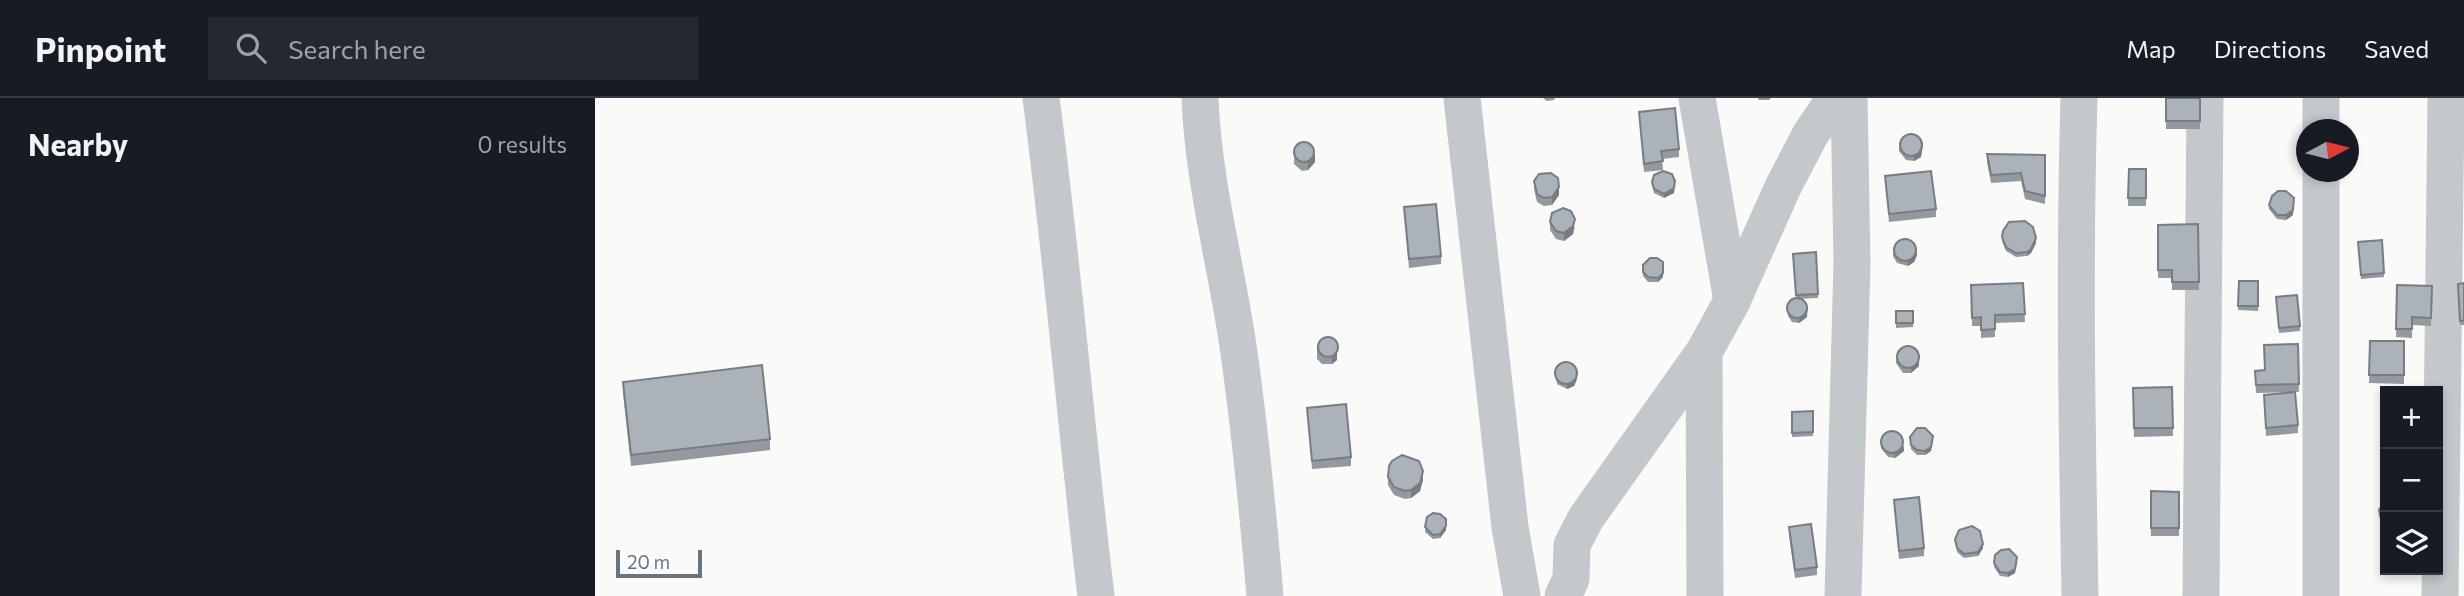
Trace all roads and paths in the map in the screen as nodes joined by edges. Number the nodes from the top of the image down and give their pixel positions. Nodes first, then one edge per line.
1 (1041, 98) edge
2 (1200, 98) edge
3 (1462, 98) edge
4 (1697, 98) edge
5 (1835, 98) edge
6 (1849, 98) edge
7 (2078, 98) edge
8 (2205, 98) edge
9 (2321, 98) edge
10 (2446, 98) edge
11 (2321, 119) edge
12 (2321, 182) edge
13 (1733, 301) junction
14 (1704, 352) junction
15 (1569, 590) edge
16 (1096, 596) edge
17 (1265, 596) edge
18 (1522, 596) edge
19 (1705, 596) edge
20 (1843, 596) edge
21 (2080, 596) edge
22 (2201, 596) edge
23 (2321, 596) edge
24 (2440, 596) edge

1 - 16 street
2 - 17 street
3 - 18 street
4 - 13 street
5 - 13 street
6 - 20 street
7 - 21 street
8 - 22 street
9 - 11 street
10 - 24 street
12 - 23 street
13 - 14 street
14 - 15 street
14 - 19 street

